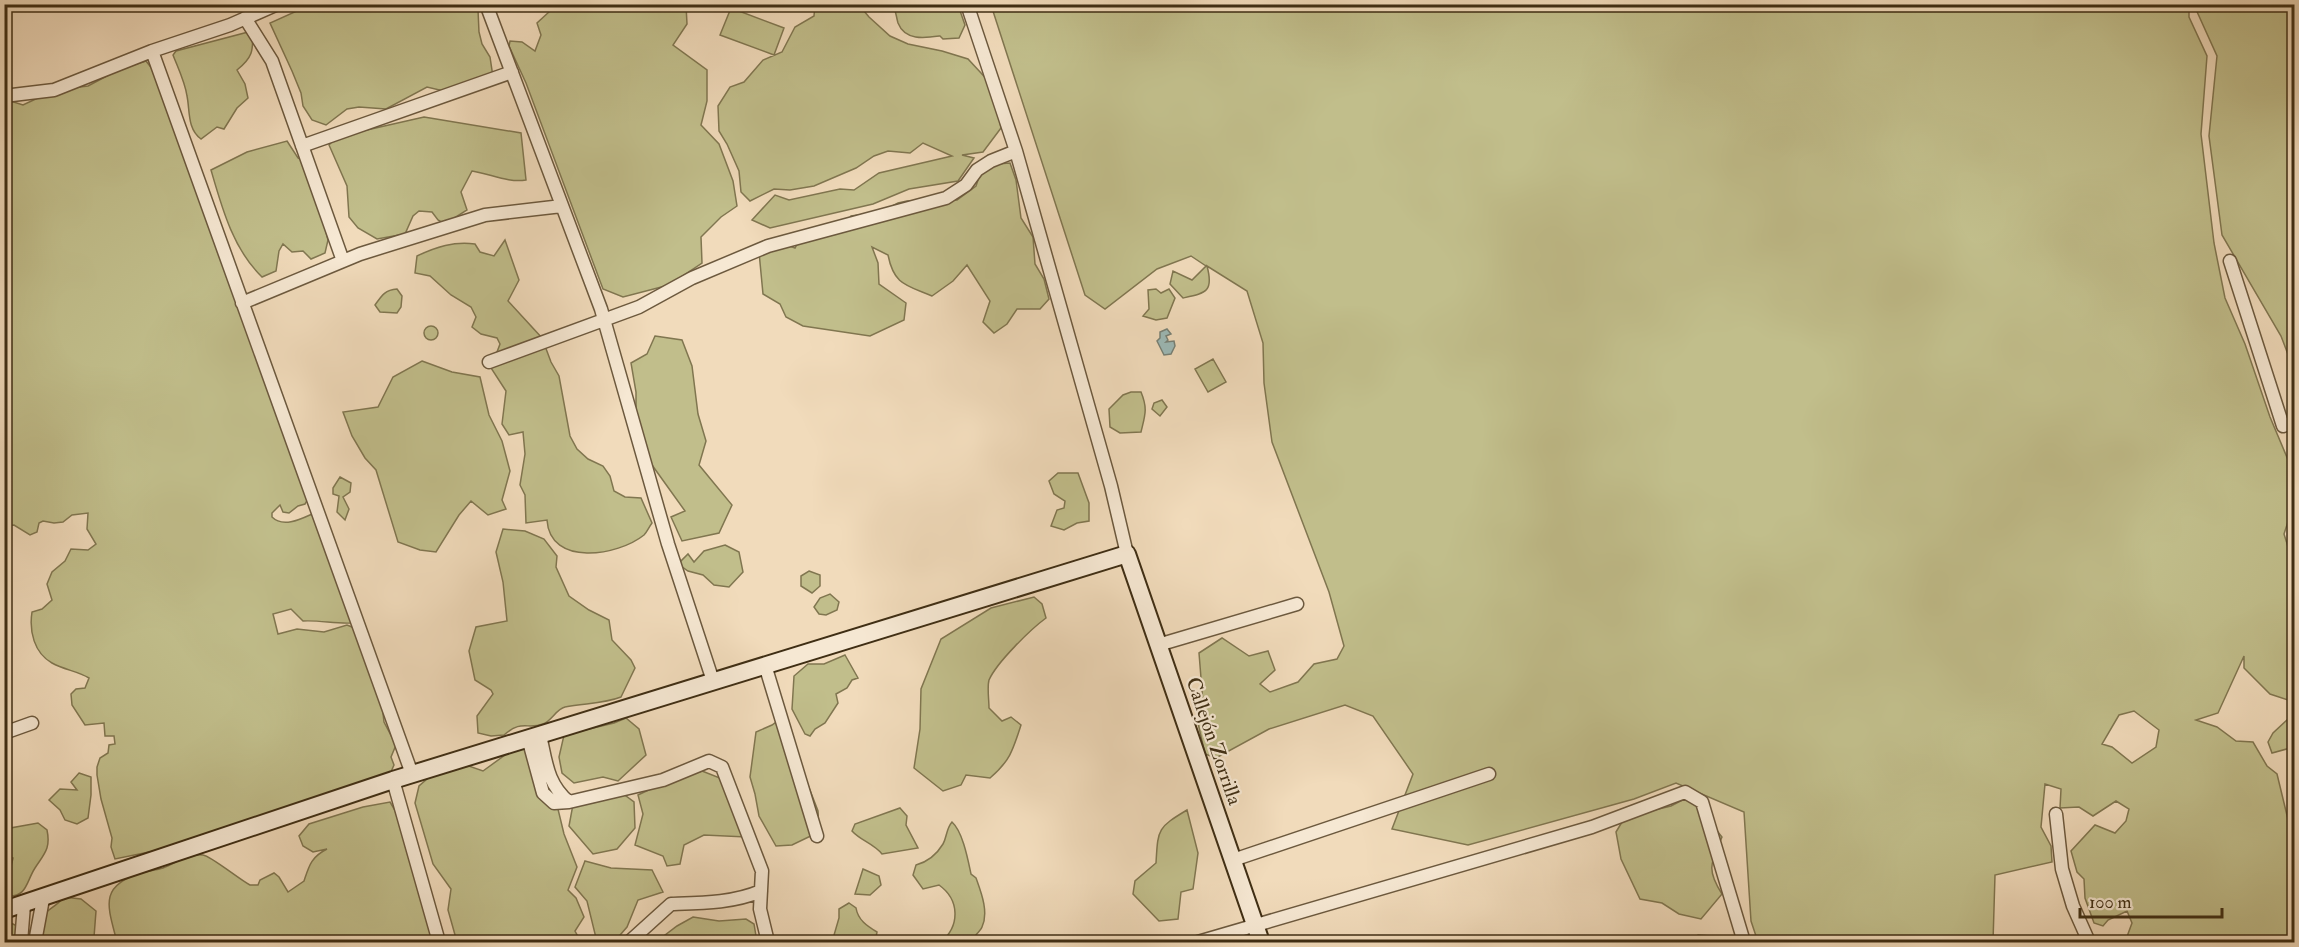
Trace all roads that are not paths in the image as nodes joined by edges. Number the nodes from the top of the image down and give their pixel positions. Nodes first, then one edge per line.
1 (278, 4) edge
2 (486, 4) edge
3 (967, 4) edge
4 (245, 18) junction
5 (152, 51) junction
6 (512, 72) junction
7 (4, 96) edge
8 (302, 146) junction
9 (1016, 151) junction
10 (562, 206) junction
11 (343, 261) junction
12 (2230, 261) dead end
13 (242, 303) junction
14 (604, 320) junction
15 (489, 362) dead end
16 (2295, 423) edge
17 (1127, 554) junction
18 (1297, 604) dead end
19 (1158, 645) junction
20 (765, 665) junction
21 (713, 681) junction
22 (32, 723) dead end
23 (4, 733) edge
24 (534, 737) junction
25 (412, 774) junction
26 (1489, 774) dead end
27 (393, 780) junction
28 (2056, 814) dead end
29 (817, 836) dead end
30 (1233, 860) junction
31 (761, 891) junction
32 (43, 899) junction
33 (24, 904) junction
34 (4, 910) edge
35 (1259, 934) edge
36 (21, 942) edge
37 (35, 942) edge
38 (439, 942) edge
39 (629, 942) edge
40 (768, 942) edge
41 (1198, 942) edge
42 (1744, 942) edge
43 (2089, 942) edge

1 - 4 street
2 - 6 street
3 - 9 street
4 - 5 street
4 - 8 street
5 - 7 street
5 - 13 street
6 - 8 street
6 - 10 street
8 - 11 street
9 - 14 street
9 - 17 street
10 - 11 street
10 - 14 street
11 - 13 street
12 - 16 street
13 - 25 street
14 - 15 street
14 - 21 street
17 - 19 street, Callejón Zorrilla
17 - 20 street
18 - 19 street
19 - 30 street, Callejón Zorrilla
20 - 21 street
20 - 29 street
21 - 24 street
22 - 23 street
24 - 25 street
24 - 31 street
25 - 27 street
26 - 30 street
27 - 32 street
27 - 38 street
28 - 43 street
30 - 35 street, Callejón Zorrilla
31 - 39 street
31 - 40 street
32 - 33 street
32 - 37 street
33 - 34 street
33 - 36 street
35 - 41 street
35 - 42 street

